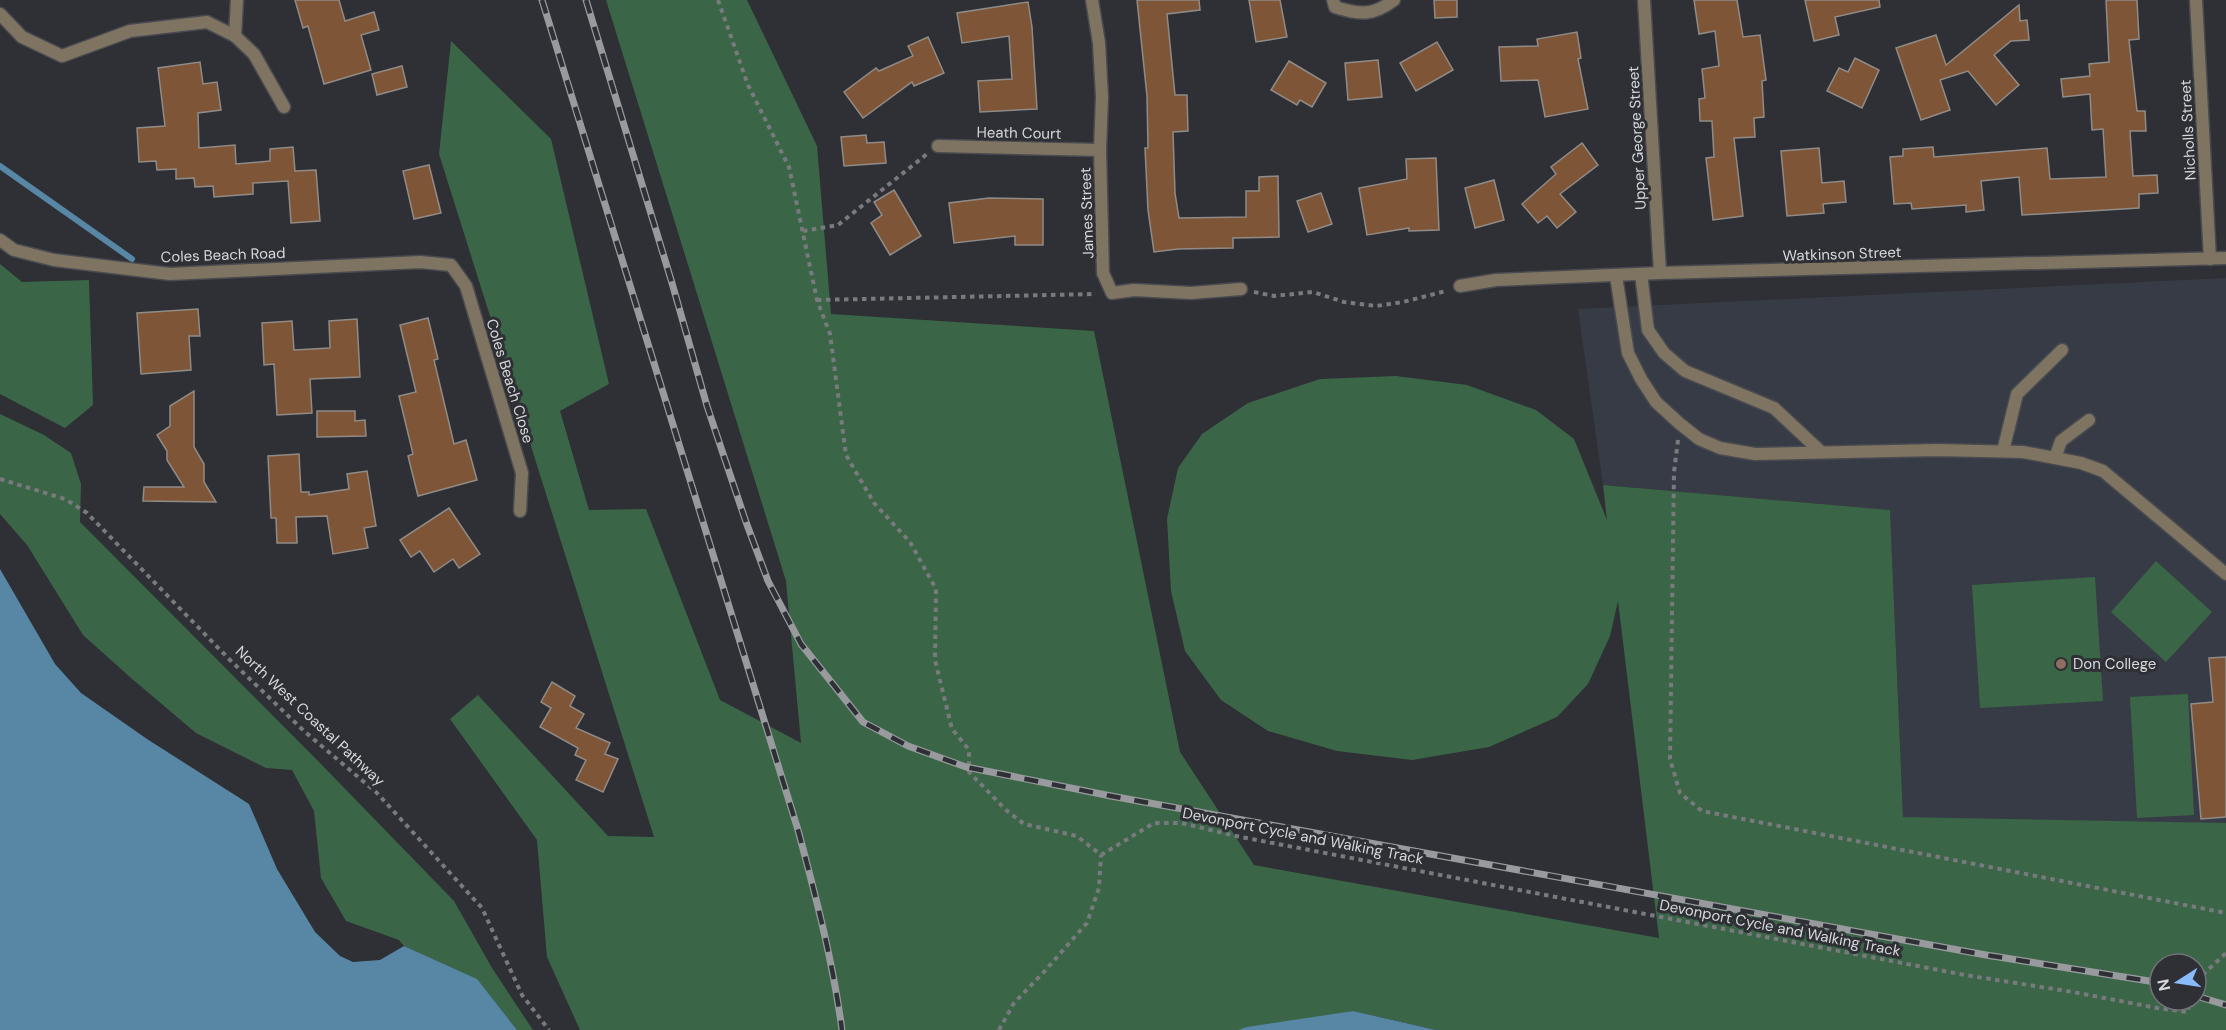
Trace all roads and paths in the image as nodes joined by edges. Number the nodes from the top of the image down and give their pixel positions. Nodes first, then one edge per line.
1 (237, 0) edge
2 (717, 0) edge
3 (1092, 0) edge
4 (1333, 0) edge
5 (1394, 0) edge
6 (1644, 0) edge
7 (2196, 0) edge
8 (0, 14) edge
9 (235, 36) junction
10 (284, 107) dead end
11 (938, 146) joint
12 (1100, 150) junction
13 (803, 231) junction
14 (0, 240) edge
15 (2226, 258) edge
16 (2210, 259) junction
17 (451, 265) joint
18 (1660, 273) junction
19 (1641, 274) junction
20 (1616, 276) junction
21 (1460, 286) joint
22 (1241, 289) joint
23 (1112, 293) junction
24 (818, 300) junction
25 (2062, 350) dead end
26 (2089, 420) dead end
27 (1679, 423) junction
28 (1820, 451) junction
29 (2003, 452) junction
30 (2055, 458) junction
31 (0, 479) edge
32 (520, 511) dead end
33 (2226, 574) edge
34 (1101, 855) junction
35 (2226, 913) edge
36 (2226, 953) edge
37 (2208, 970) edge
38 (2148, 1005) edge
39 (549, 1030) edge
40 (999, 1030) edge

1 - 9 street
2 - 13 path
3 - 12 street, James Street
4 - 5 street
6 - 18 street, Upper George Street
7 - 16 street, Nicholls Street
8 - 9 street
9 - 10 street
11 - 12 street, Heath Court
11 - 13 path
12 - 23 street, James Street
13 - 24 path
14 - 17 street, Coles Beach Road
15 - 16 street, Watkinson Street
16 - 18 street, Watkinson Street
17 - 32 street, Coles Beach Close
18 - 19 street, Watkinson Street
19 - 20 street, Watkinson Street
19 - 28 street
20 - 21 street, Watkinson Street
20 - 27 street
21 - 22 path
22 - 23 street
23 - 24 path
24 - 34 path
25 - 29 street
26 - 30 street
27 - 28 street
27 - 35 path
28 - 29 street
29 - 30 street
30 - 33 street
31 - 39 path, North West Coastal Pathway
34 - 38 path, Devonport Cycle and Walking Track
34 - 40 path
36 - 37 path

